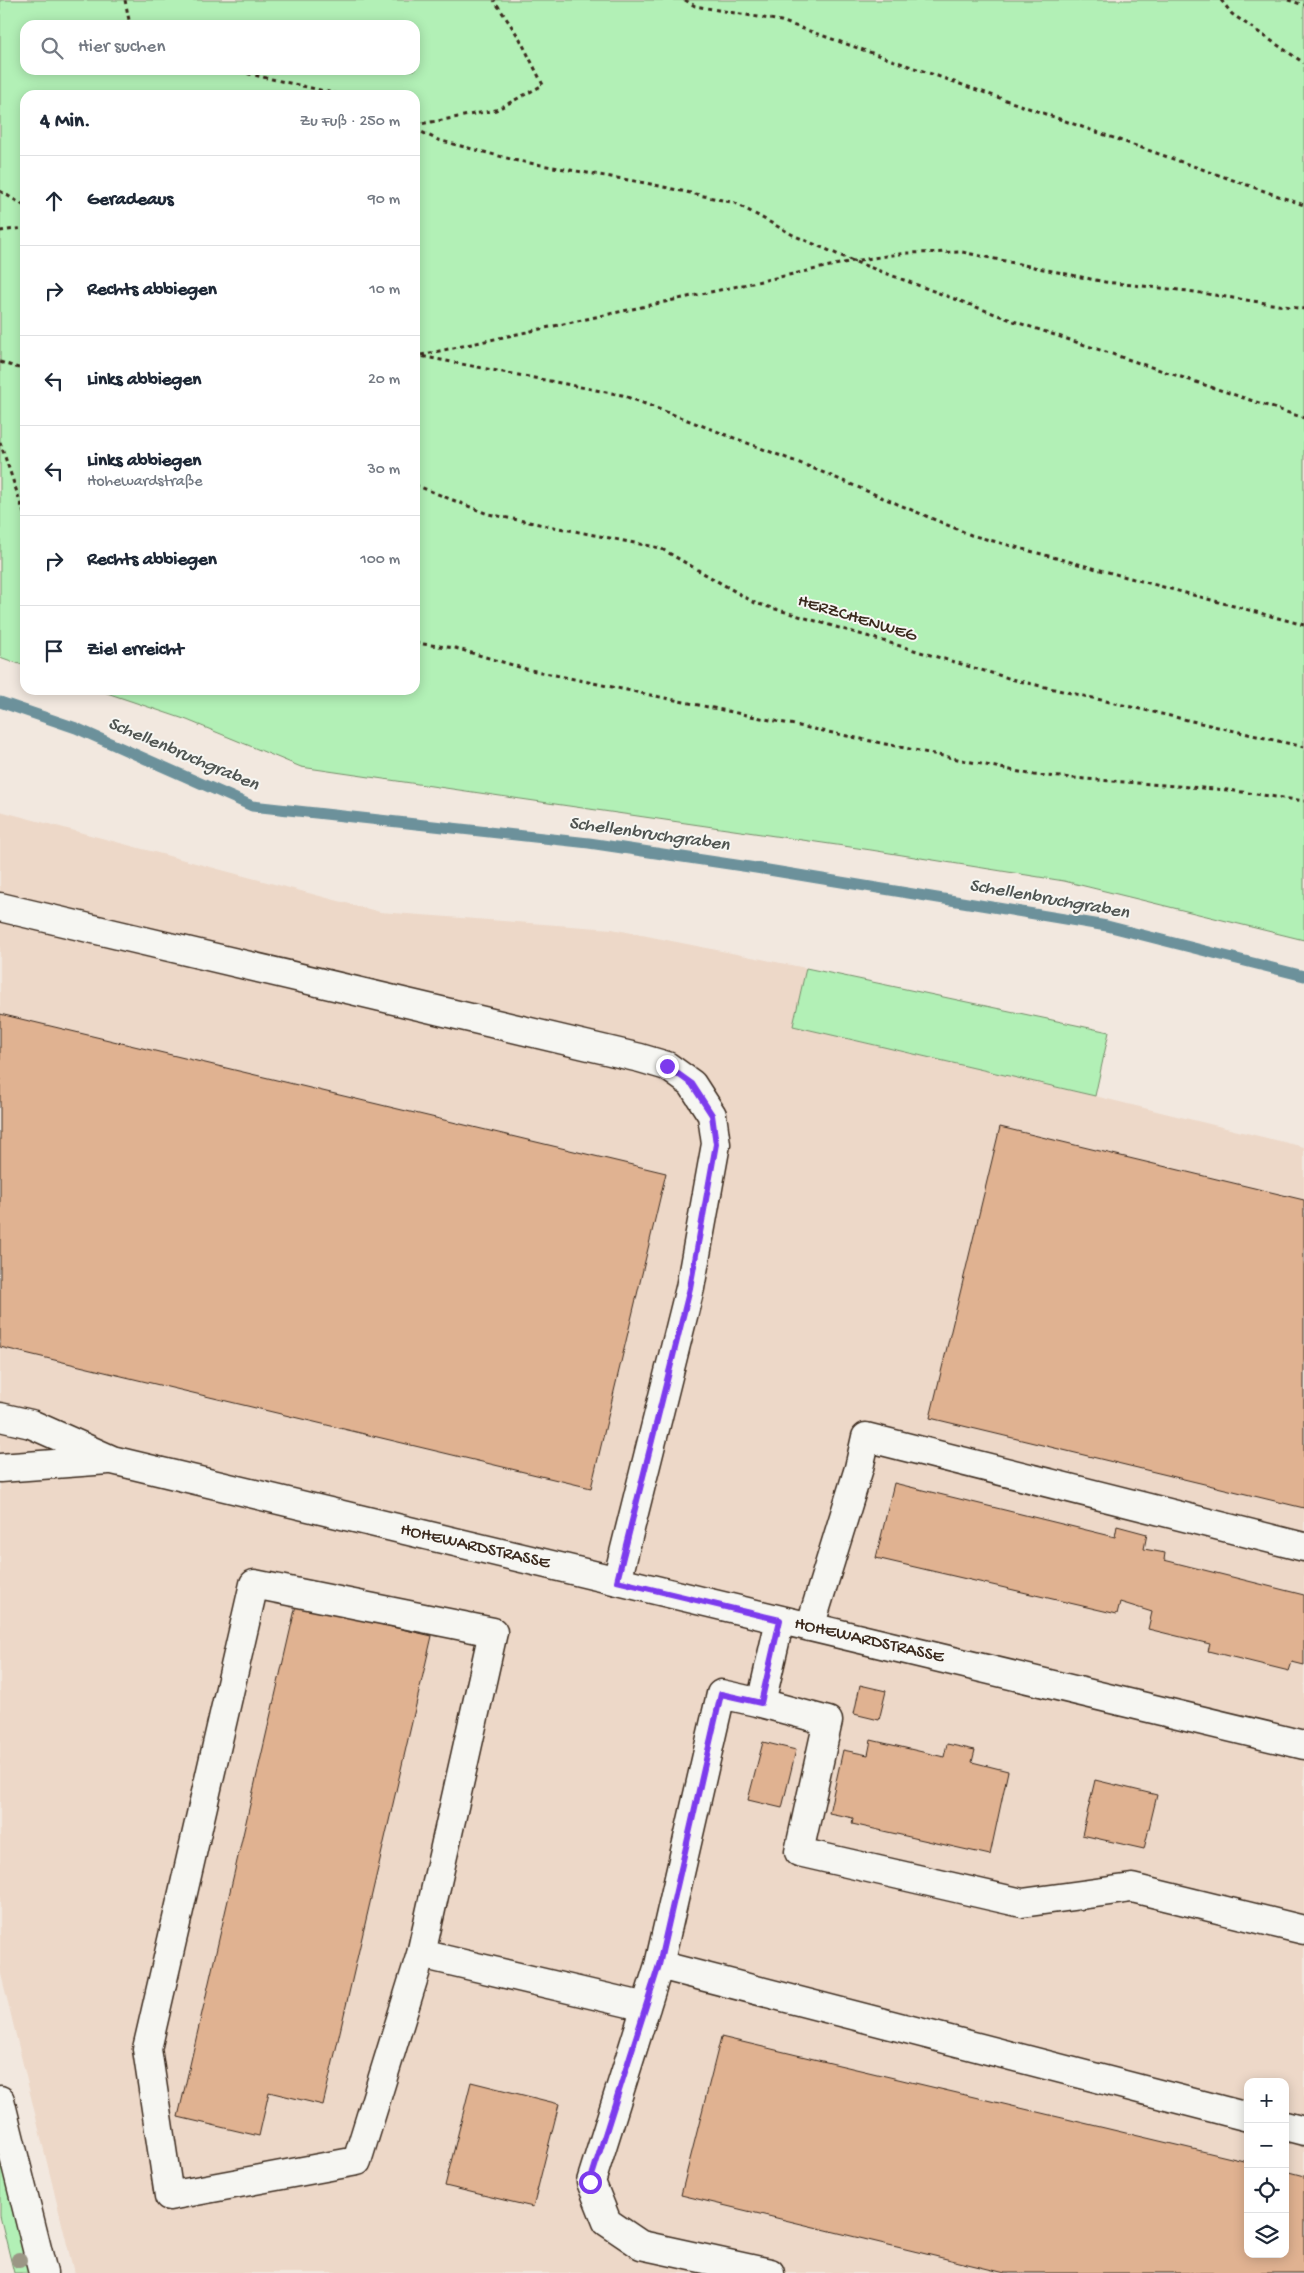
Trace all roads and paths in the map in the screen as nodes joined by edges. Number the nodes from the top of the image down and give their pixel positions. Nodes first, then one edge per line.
1 (125, 0) edge
2 (494, 0) edge
3 (685, 0) edge
4 (1221, 0) edge
5 (1288, 0) edge
6 (1304, 4) edge
7 (129, 20) edge
8 (1304, 63) edge
9 (254, 75) edge
10 (320, 90) edge
11 (420, 124) edge
12 (420, 131) edge
13 (0, 191) edge
14 (20, 203) edge
15 (1304, 205) edge
16 (20, 229) edge
17 (0, 231) edge
18 (853, 261) junction
19 (1304, 309) edge
20 (420, 354) edge
21 (420, 356) edge
22 (0, 362) edge
23 (20, 368) edge
24 (1304, 418) edge
25 (0, 442) edge
26 (420, 487) edge
27 (20, 501) edge
28 (1304, 625) edge
29 (420, 644) edge
30 (1304, 747) edge
31 (1304, 801) edge
32 (0, 907) edge
33 (0, 1417) edge
34 (112, 1460) junction
35 (0, 1468) edge
36 (1304, 1547) edge
37 (617, 1581) junction
38 (780, 1620) junction
39 (810, 1627) junction
40 (761, 1703) junction
41 (1304, 1745) edge
42 (1304, 1930) edge
43 (421, 1954) junction
44 (659, 1965) junction
45 (646, 2007) junction
46 (0, 2100) edge
47 (1244, 2116) edge
48 (1289, 2127) edge
49 (1304, 2131) edge
50 (43, 2273) edge
51 (770, 2273) edge

1 - 7 path
2 - 11 path
3 - 15 path
4 - 8 path
5 - 6 path
9 - 10 path
12 - 18 path
13 - 14 path
16 - 17 path
18 - 19 path
18 - 20 path
18 - 24 path
21 - 28 path
22 - 23 path
25 - 27 path
26 - 30 path, HERZCHENWEG
29 - 31 path
32 - 37 street
33 - 34 street, HOHEWARDSTRASSE
34 - 35 street, HOHEWARDSTRASSE
34 - 37 street, HOHEWARDSTRASSE
36 - 39 street
37 - 38 street, HOHEWARDSTRASSE
38 - 39 street, HOHEWARDSTRASSE
38 - 40 street
39 - 41 street, HOHEWARDSTRASSE
40 - 42 street
40 - 44 street
43 - 43 street
43 - 45 street
44 - 45 street
44 - 47 street
45 - 51 street
46 - 50 street
48 - 49 street

